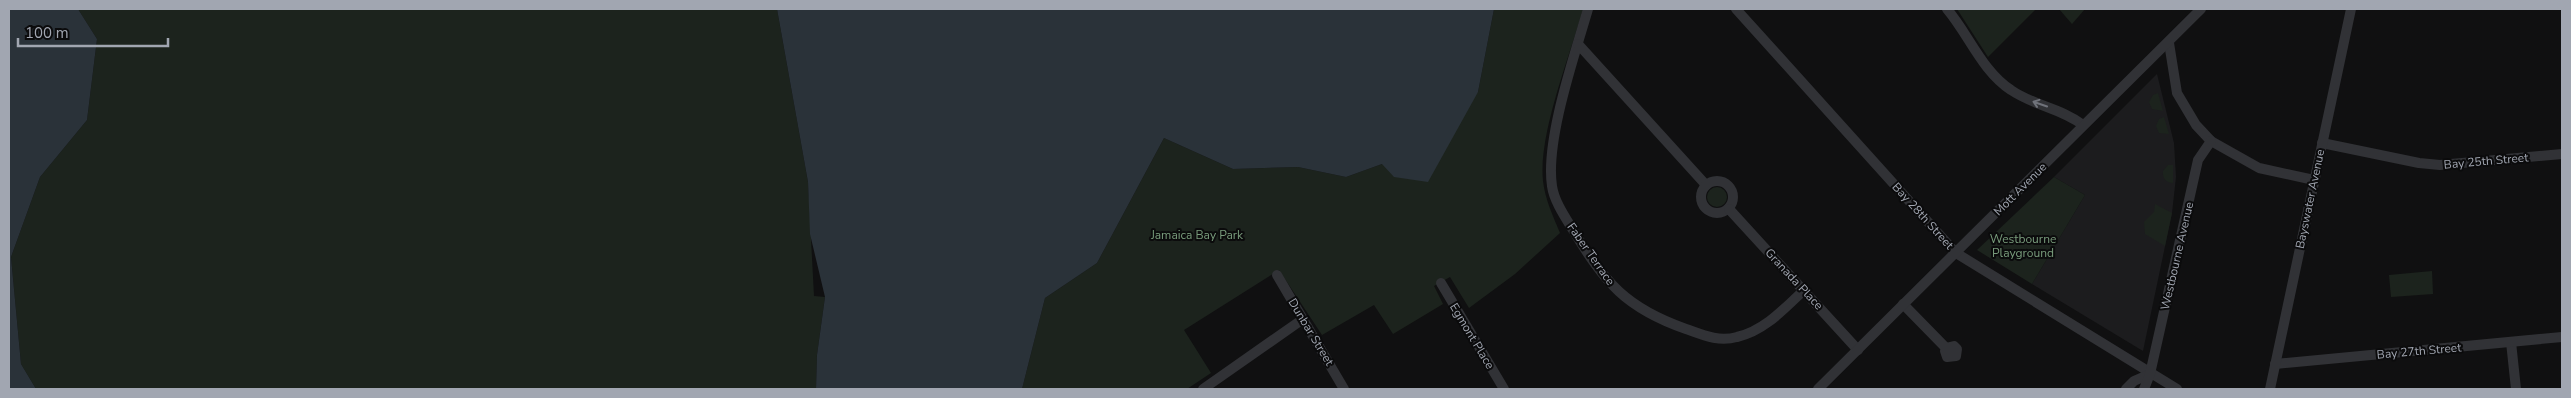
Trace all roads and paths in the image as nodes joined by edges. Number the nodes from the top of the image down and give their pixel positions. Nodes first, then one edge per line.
1 (1588, 9) edge
2 (1736, 9) edge
3 (1947, 9) edge
4 (2201, 9) edge
5 (2351, 9) edge
6 (2169, 43) junction
7 (1578, 44) junction
8 (2084, 125) junction
9 (2212, 141) junction
10 (2322, 143) junction
11 (2562, 154) edge
12 (2314, 180) junction
13 (1706, 185) junction
14 (1728, 209) junction
15 (1956, 253) junction
16 (1277, 275) dead end
17 (1441, 282) dead end
18 (1804, 290) junction
19 (1903, 304) junction
20 (1303, 319) junction
21 (2562, 337) edge
22 (2511, 342) junction
23 (1946, 348) dead end
24 (1858, 350) junction
25 (2275, 364) junction
26 (2150, 374) junction
27 (1202, 389) edge
28 (1344, 389) edge
29 (1504, 389) edge
30 (1818, 389) edge
31 (2126, 389) edge
32 (2144, 389) edge
33 (2177, 389) edge
34 (2270, 389) edge
35 (2516, 389) edge

1 - 7 street, Faber Terrace
2 - 15 street, Bay 28th Street
8 -> 3 street
4 - 6 street, Mott Avenue
5 - 10 street, Bayswater Avenue
6 - 8 street, Mott Avenue
6 - 9 street
7 - 13 street
7 - 18 street, Faber Terrace
8 - 15 street, Mott Avenue
9 - 12 street
9 - 26 street, Westbourne Avenue
10 - 11 street, Bay 25th Street
10 - 12 street, Bayswater Avenue
12 - 25 street, Bayswater Avenue
13 - 14 street
13 - 14 street
14 - 18 street, Granada Place
15 - 19 street, Mott Avenue
15 - 26 street, Bay 28th Street
16 - 20 street, Dunbar Street
17 - 29 street, Egmont Place
18 - 24 street, Granada Place
19 - 23 street
19 - 24 street, Mott Avenue
20 - 27 street
20 - 28 street, Dunbar Street
21 - 22 street, Bay 27th Street
22 - 25 street, Bay 27th Street
22 - 35 street
24 - 30 street, Mott Avenue
25 - 34 street, Bayswater Avenue
26 - 31 street
26 - 32 street, Westbourne Avenue
26 - 33 street, Bay 28th Street

